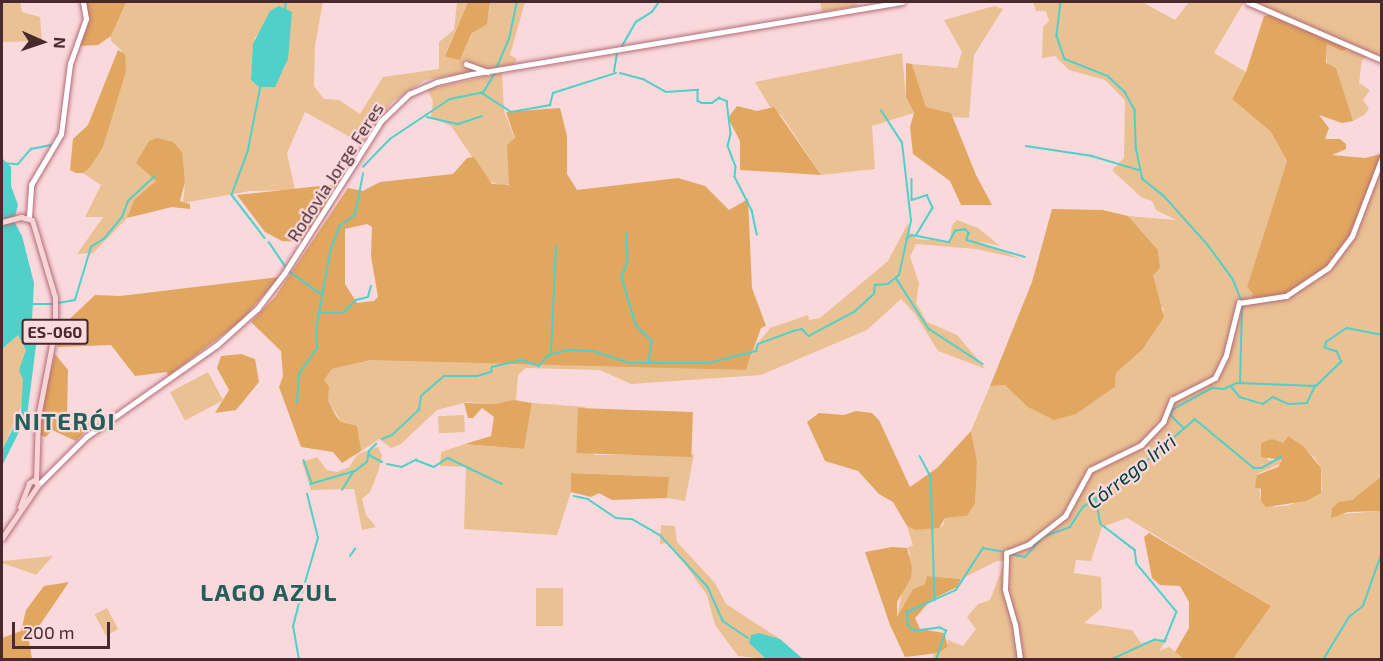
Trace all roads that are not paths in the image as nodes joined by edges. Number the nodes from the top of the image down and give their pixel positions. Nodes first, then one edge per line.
1 (84, 2) edge
2 (902, 2) edge
3 (1248, 2) edge
4 (1382, 60) edge
5 (466, 64) dead end
6 (488, 72) junction
7 (1382, 158) edge
8 (29, 217) junction
9 (2, 222) edge
10 (34, 483) junction
11 (2, 537) edge
12 (1020, 660) edge

1 - 8 main road
2 - 6 main road, Rodovia Jorge Feres
3 - 4 main road
5 - 6 main road
6 - 10 main road, Rodovia Jorge Feres
7 - 12 main road
8 - 9 main road
8 - 10 main road, ES-060
10 - 11 main road, ES-060

